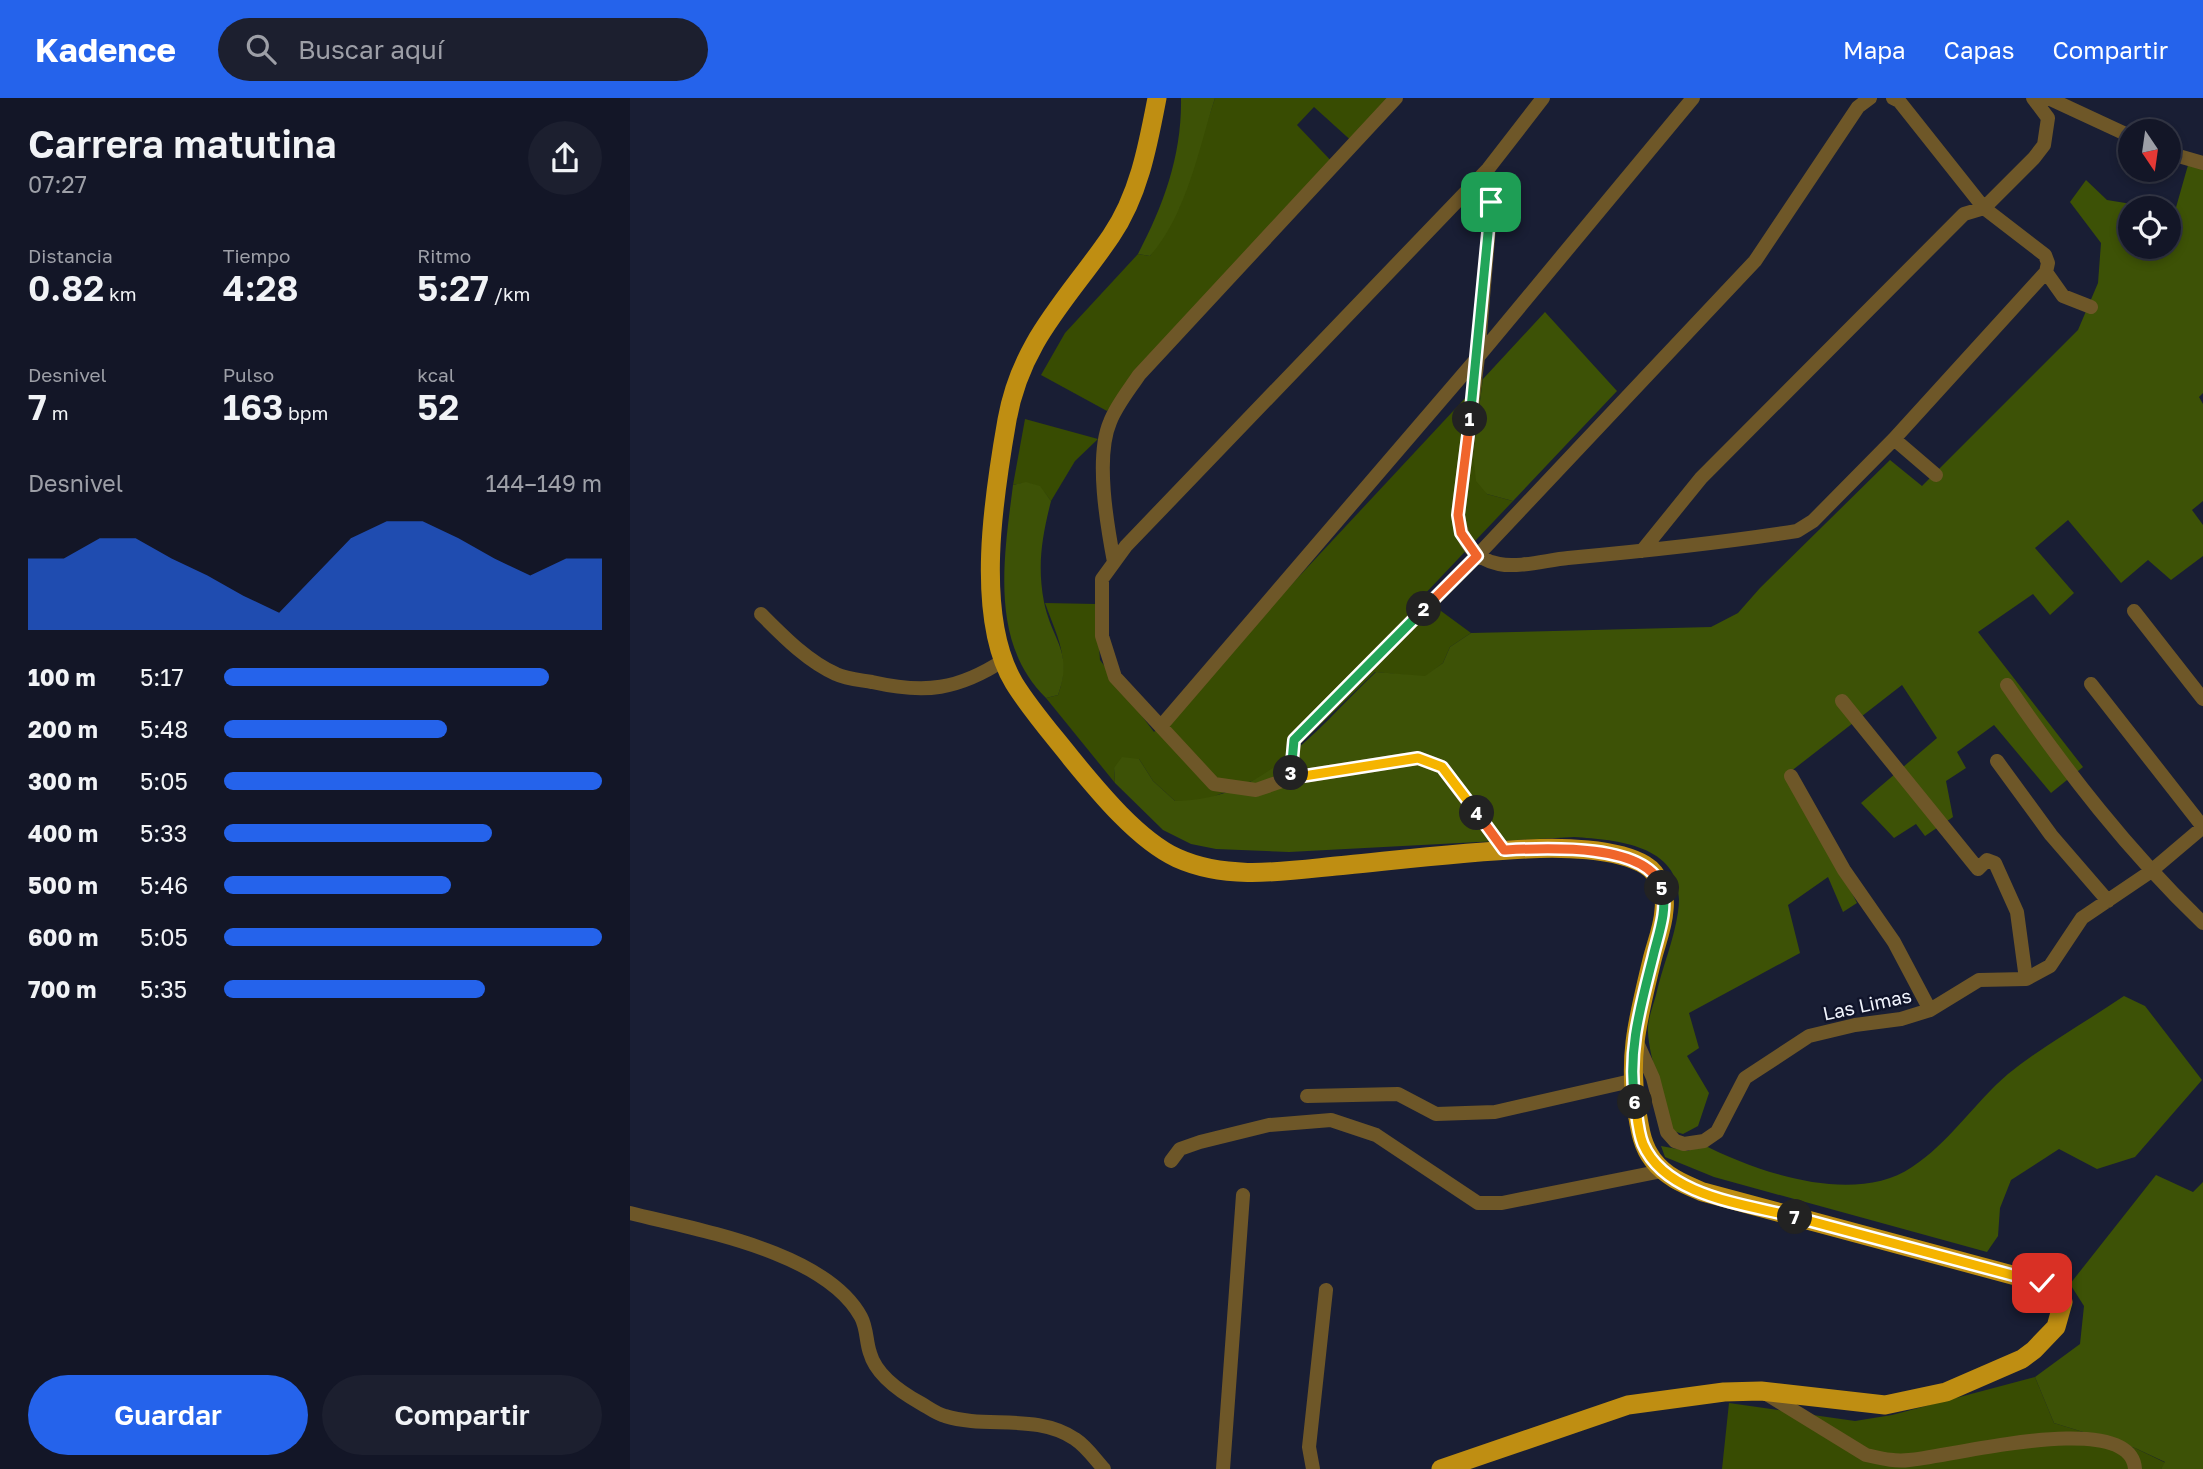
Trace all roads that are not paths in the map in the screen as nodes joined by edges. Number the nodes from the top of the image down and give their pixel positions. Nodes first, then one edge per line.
1 (1157, 98) edge
2 (1396, 98) edge
3 (1543, 98) edge
4 (1693, 98) edge
5 (1870, 98) edge
6 (1893, 98) edge
7 (2033, 98) edge
8 (2048, 98) edge
9 (2118, 130) edge
10 (2181, 157) edge
11 (2203, 163) edge
12 (1488, 169) junction
13 (1984, 208) junction
14 (2046, 272) junction
15 (2091, 307) dead end
16 (1478, 357) junction
17 (1894, 439) junction
18 (1936, 475) dead end
19 (1642, 551) junction
20 (1477, 556) junction
21 (1114, 562) junction
22 (2134, 611) dead end
23 (761, 614) dead end
24 (1004, 660) junction
25 (2091, 684) dead end
26 (2007, 685) dead end
27 (2203, 699) edge
28 (1842, 701) dead end
29 (1162, 725) junction
30 (1997, 761) dead end
31 (1791, 776) dead end
32 (1291, 778) junction
33 (2203, 827) edge
34 (1504, 850) junction
35 (2150, 872) junction
36 (2108, 901) junction
37 (2203, 923) edge
38 (2026, 979) junction
39 (1930, 1010) junction
40 (1634, 1036) junction
41 (1632, 1081) junction
42 (1307, 1096) dead end
43 (1171, 1161) dead end
44 (1662, 1171) junction
45 (1243, 1195) dead end
46 (630, 1213) edge
47 (1326, 1290) dead end
48 (1761, 1391) junction
49 (1104, 1469) edge
50 (1223, 1469) edge
51 (1313, 1469) edge
52 (1441, 1469) edge
53 (2135, 1469) edge

1 - 24 main road
2 - 21 street
3 - 12 street
4 - 16 street
5 - 20 street
6 - 13 street
7 - 13 street
8 - 9 street
10 - 11 street
12 - 16 street
12 - 21 street
13 - 14 street
13 - 19 street
14 - 15 street
14 - 17 street
16 - 20 street
16 - 29 street
17 - 18 street
17 - 19 street
19 - 20 street
20 - 32 street
21 - 29 street
22 - 27 street
23 - 24 street
24 - 34 main road
25 - 33 street
26 - 35 street
28 - 38 street
29 - 32 street
30 - 36 street
31 - 39 street
32 - 34 street
33 - 35 street
34 - 40 main road
35 - 36 street
35 - 37 street
36 - 38 street
38 - 39 street, Las Limas
39 - 40 street, Las Limas
40 - 41 main road
41 - 42 street
41 - 44 main road
43 - 44 street
44 - 48 main road
45 - 50 street
46 - 49 street
47 - 51 street
48 - 52 main road
48 - 53 street

